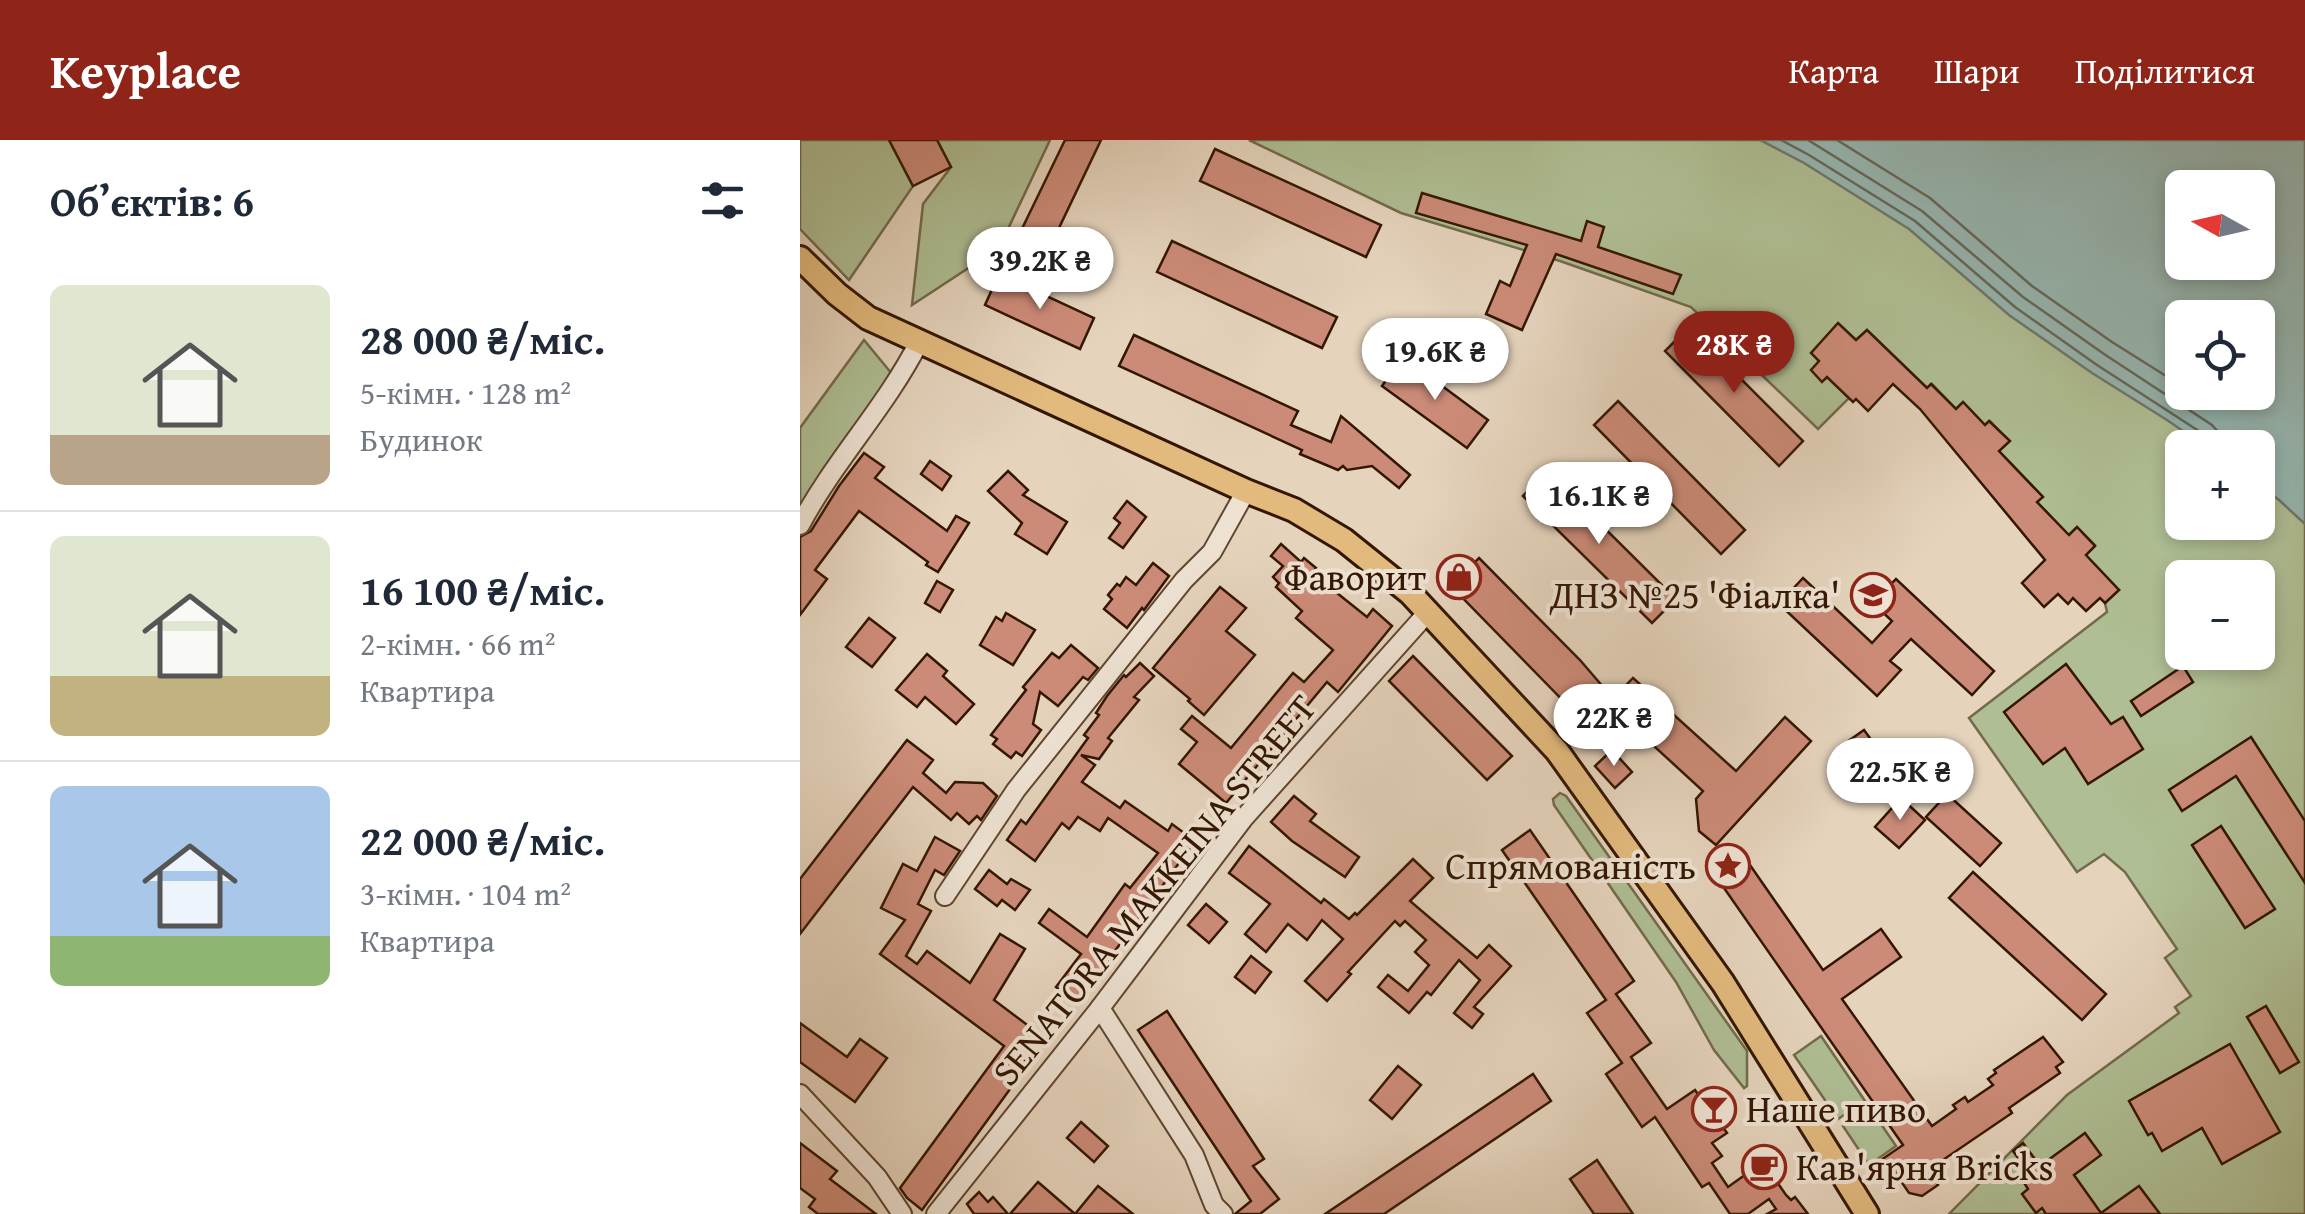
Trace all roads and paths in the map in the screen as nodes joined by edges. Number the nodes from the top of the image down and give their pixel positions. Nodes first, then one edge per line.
1 (800, 258) edge
2 (919, 342) junction
3 (1246, 491) junction
4 (800, 525) edge
5 (1428, 612) junction
6 (945, 896) dead end
7 (1100, 1008) junction
8 (800, 1094) edge
9 (902, 1214) edge
10 (936, 1214) edge
11 (1223, 1214) edge
12 (1867, 1214) edge

1 - 2 main road
2 - 3 main road
2 - 4 street
3 - 5 main road
3 - 6 street
5 - 7 street, SENATORA MAKKEINA STREET
5 - 12 main road
7 - 10 street, SENATORA MAKKEINA STREET
7 - 11 street
8 - 9 street

